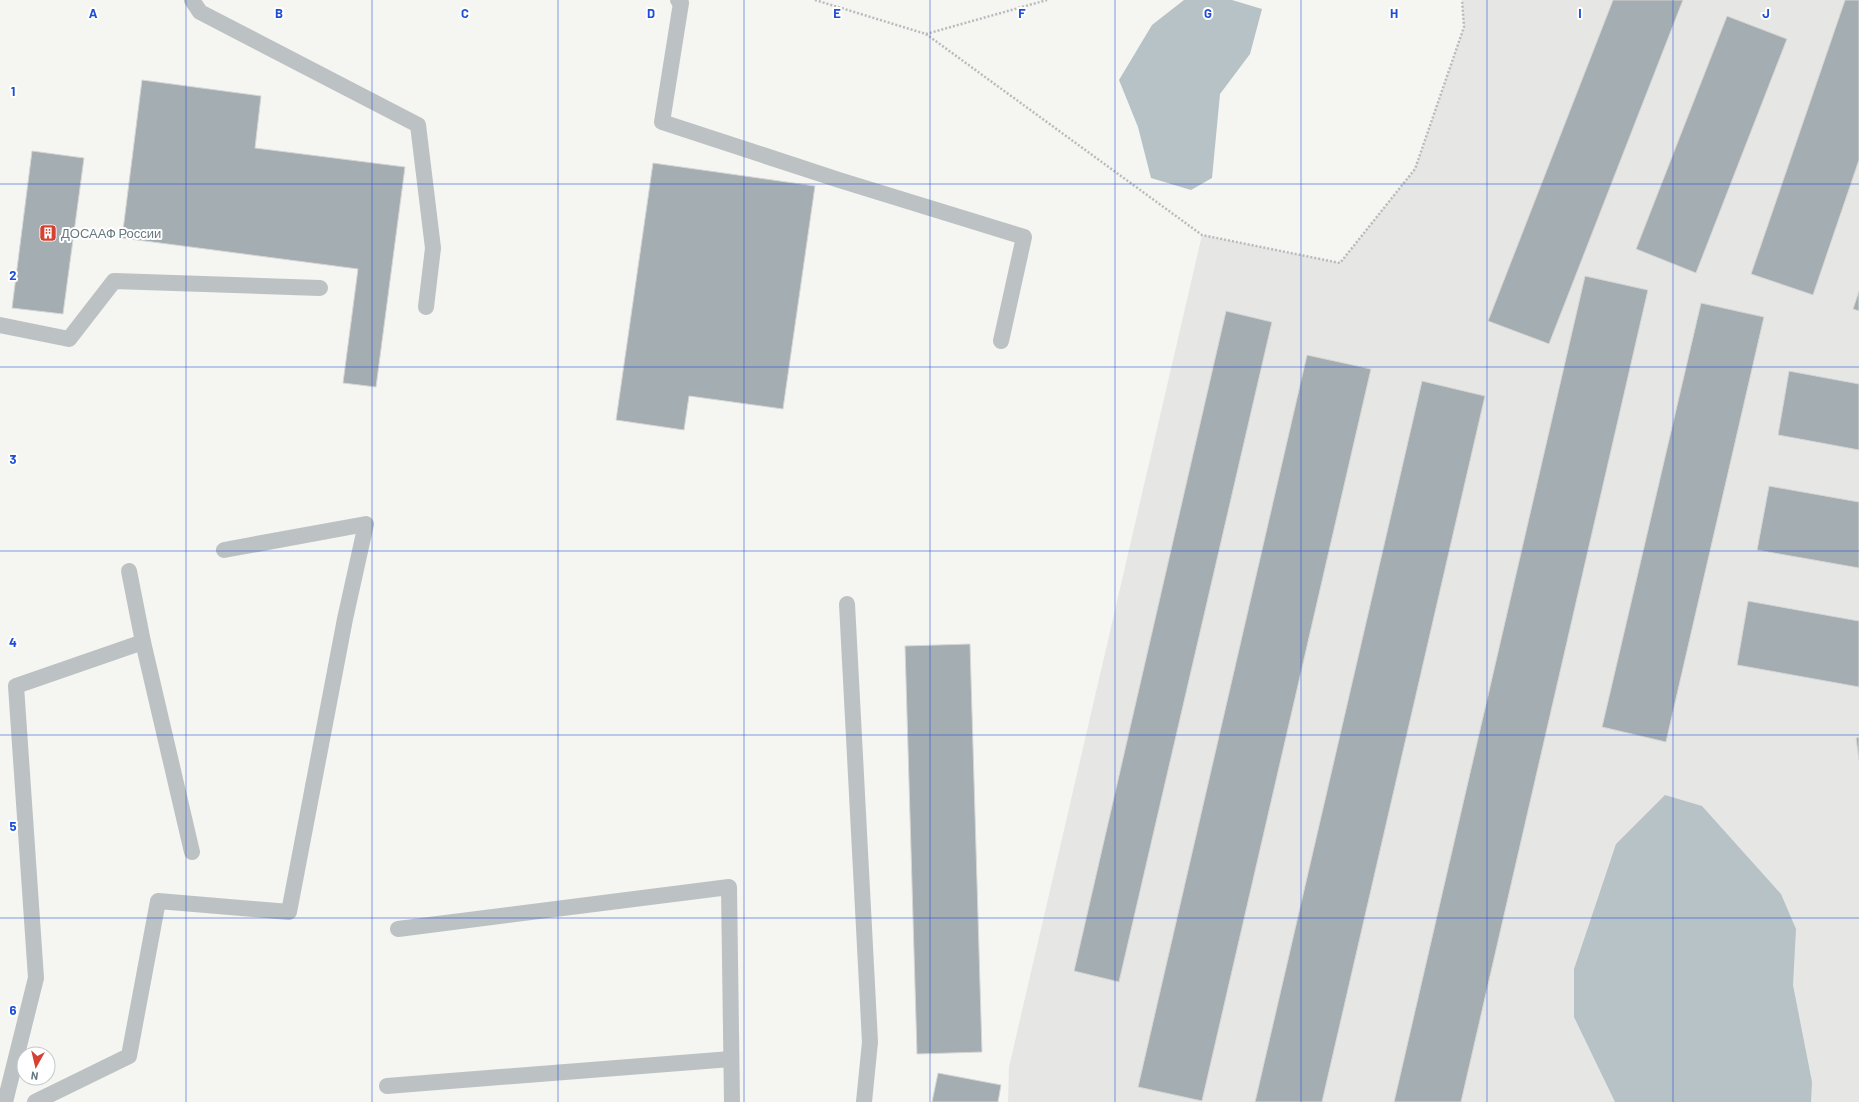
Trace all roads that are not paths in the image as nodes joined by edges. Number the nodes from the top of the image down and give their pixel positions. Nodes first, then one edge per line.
1 (192, 0) edge
2 (678, 0) edge
3 (320, 288) dead end
4 (426, 307) dead end
5 (0, 324) edge
6 (1001, 341) dead end
7 (224, 550) dead end
8 (129, 571) dead end
9 (847, 604) dead end
10 (142, 642) junction
11 (192, 852) dead end
12 (398, 929) dead end
13 (731, 1059) junction
14 (387, 1086) dead end
15 (6, 1102) edge
16 (35, 1102) edge
17 (732, 1102) edge
18 (864, 1102) edge

1 - 4 lane
2 - 6 lane
3 - 5 lane
7 - 16 lane
8 - 10 lane
9 - 18 lane
10 - 11 lane
10 - 15 lane
12 - 13 lane
13 - 14 lane
13 - 17 lane

